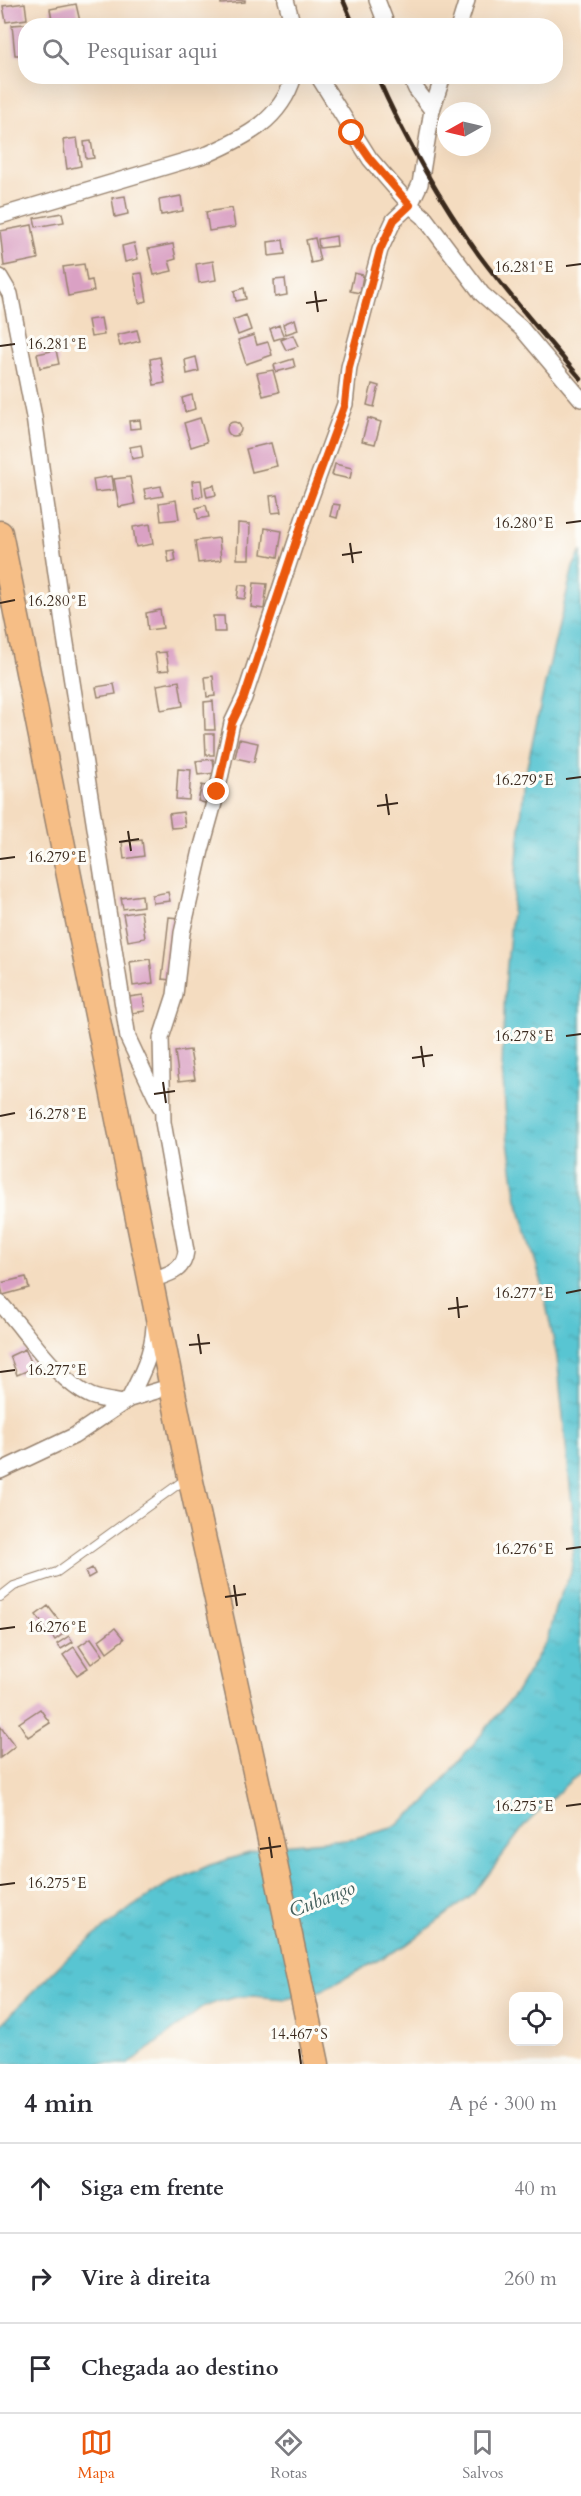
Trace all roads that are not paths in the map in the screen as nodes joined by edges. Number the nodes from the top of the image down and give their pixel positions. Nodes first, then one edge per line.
1 (286, 0) edge
2 (377, 0) edge
3 (467, 0) edge
4 (291, 18) edge
5 (384, 18) edge
6 (461, 18) edge
7 (290, 84) edge
8 (323, 84) edge
9 (414, 84) edge
10 (440, 84) edge
11 (432, 111) junction
12 (410, 205) junction
13 (0, 216) edge
14 (0, 277) edge
15 (581, 399) edge
16 (0, 533) edge
17 (162, 1109) junction
18 (153, 1291) junction
19 (0, 1303) edge
20 (173, 1386) junction
21 (126, 1401) junction
22 (0, 1471) edge
23 (190, 1477) junction
24 (0, 1597) edge
25 (317, 2064) edge

1 - 4 street
2 - 5 street
3 - 6 street
7 - 13 street
8 - 12 street
9 - 11 street
10 - 11 street
11 - 12 street
12 - 15 street
12 - 17 street
14 - 17 street
16 - 18 main road
17 - 18 street
18 - 20 main road
18 - 21 street
19 - 21 street
20 - 21 street
20 - 23 main road
21 - 22 street
23 - 24 lane
23 - 25 main road

